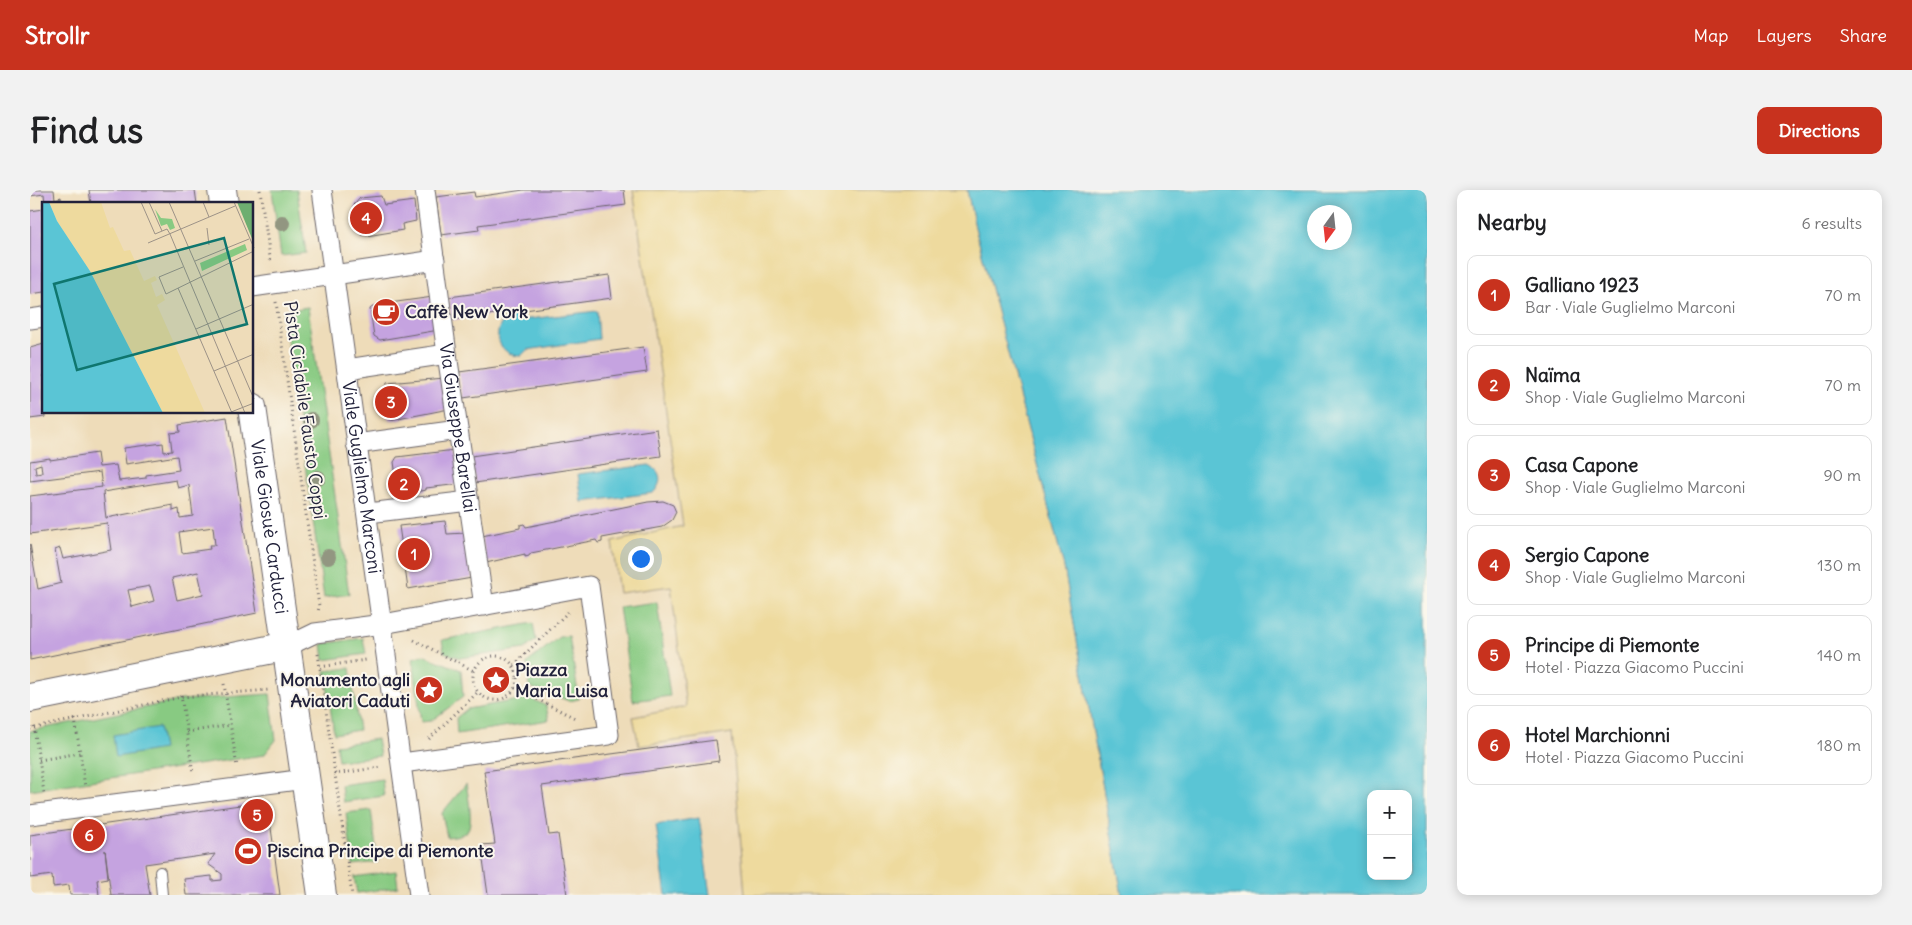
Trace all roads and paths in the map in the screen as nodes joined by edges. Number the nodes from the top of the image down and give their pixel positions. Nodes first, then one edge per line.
1 (260, 190) edge
2 (322, 190) edge
3 (425, 190) edge
4 (435, 260) junction
5 (333, 275) junction
6 (274, 284) junction
7 (254, 287) edge
8 (447, 354) junction
9 (347, 370) junction
10 (253, 414) edge
11 (458, 430) junction
12 (356, 444) junction
13 (469, 501) junction
14 (368, 513) junction
15 (589, 586) junction
16 (484, 606) junction
17 (383, 624) junction
18 (315, 634) junction
19 (288, 646) junction
20 (387, 657) junction
21 (220, 660) junction
22 (514, 665) junction
23 (320, 667) junction
24 (176, 669) junction
25 (474, 670) junction
26 (294, 687) junction
27 (515, 688) junction
28 (71, 690) junction
29 (226, 693) junction
30 (477, 693) junction
31 (181, 696) junction
32 (31, 709) edge
33 (75, 720) junction
34 (232, 725) junction
35 (32, 728) edge
36 (187, 732) junction
37 (609, 735) junction
38 (80, 753) junction
39 (39, 760) junction
40 (402, 764) junction
41 (335, 774) junction
42 (305, 779) junction
43 (240, 788) junction
44 (196, 794) junction
45 (88, 808) junction
46 (39, 814) edge
47 (160, 872) dead end
48 (162, 895) edge
49 (322, 895) edge
50 (352, 895) edge
51 (419, 895) edge

1 - 6 path, Pista Ciclabile Fausto Coppi
2 - 5 street, Viale Guglielmo Marconi
3 - 4 street, Via Giuseppe Barellai
4 - 5 street
4 - 8 street, Via Giuseppe Barellai
5 - 6 street
5 - 9 street, Viale Guglielmo Marconi
6 - 7 street
6 - 18 path, Pista Ciclabile Fausto Coppi
8 - 9 street
8 - 11 street, Via Giuseppe Barellai
9 - 12 street, Viale Guglielmo Marconi
10 - 19 street, Viale Giosuè Carducci
11 - 12 street
11 - 13 street, Via Giuseppe Barellai
12 - 14 street, Viale Guglielmo Marconi
13 - 14 street
13 - 16 street, Via Giuseppe Barellai
14 - 17 street, Viale Guglielmo Marconi
15 - 16 street
15 - 22 path
15 - 37 street
16 - 17 street
17 - 18 street
17 - 20 street, Viale Guglielmo Marconi
17 - 25 path
18 - 19 street
18 - 23 path, Pista Ciclabile Fausto Coppi
19 - 21 street
19 - 26 street, Viale Giosuè Carducci
20 - 23 path
20 - 40 street, Viale Guglielmo Marconi
21 - 24 street
21 - 29 path
22 - 25 path
22 - 27 path
23 - 41 path, Pista Ciclabile Fausto Coppi
24 - 28 street
24 - 31 path
25 - 30 path
26 - 29 path
26 - 42 street, Viale Giosuè Carducci
27 - 30 path
27 - 37 path
28 - 32 street
28 - 33 path
29 - 31 path
29 - 34 path
30 - 40 path
31 - 33 path
31 - 36 path
32 - 35 path
33 - 35 path
33 - 38 path
34 - 36 path
34 - 43 path
35 - 39 path
36 - 44 path
37 - 40 street
38 - 39 path
38 - 45 path
39 - 46 path
40 - 41 path
40 - 51 street, Viale Guglielmo Marconi
41 - 42 path
41 - 50 path, Pista Ciclabile Fausto Coppi
42 - 43 street
42 - 49 street, Viale Giosuè Carducci
43 - 44 street
44 - 45 street
45 - 46 street
47 - 48 lane

